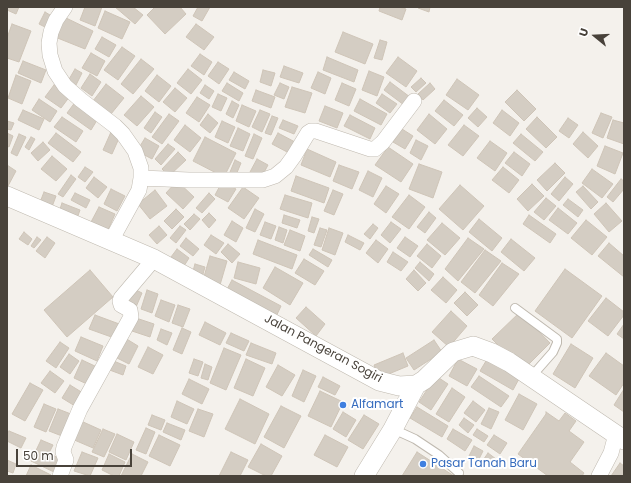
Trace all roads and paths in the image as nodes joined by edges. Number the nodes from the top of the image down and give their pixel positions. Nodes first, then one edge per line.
1 (65, 7) edge
2 (414, 101) dead end
3 (141, 178) junction
4 (7, 196) edge
5 (111, 241) junction
6 (154, 259) junction
7 (515, 308) dead end
8 (531, 377) junction
9 (416, 385) junction
10 (393, 429) junction
11 (620, 437) edge
12 (459, 473) dead end
13 (60, 476) edge
14 (364, 476) edge
15 (599, 476) edge

1 - 3 street
2 - 3 street
3 - 5 street
4 - 5 street, Jalan Pangeran Sogiri
5 - 6 street, Jalan Pangeran Sogiri
6 - 9 street, Jalan Pangeran Sogiri
6 - 13 street
7 - 8 lane
8 - 9 street
8 - 11 street
9 - 10 street
10 - 12 lane
10 - 14 street
11 - 15 street

